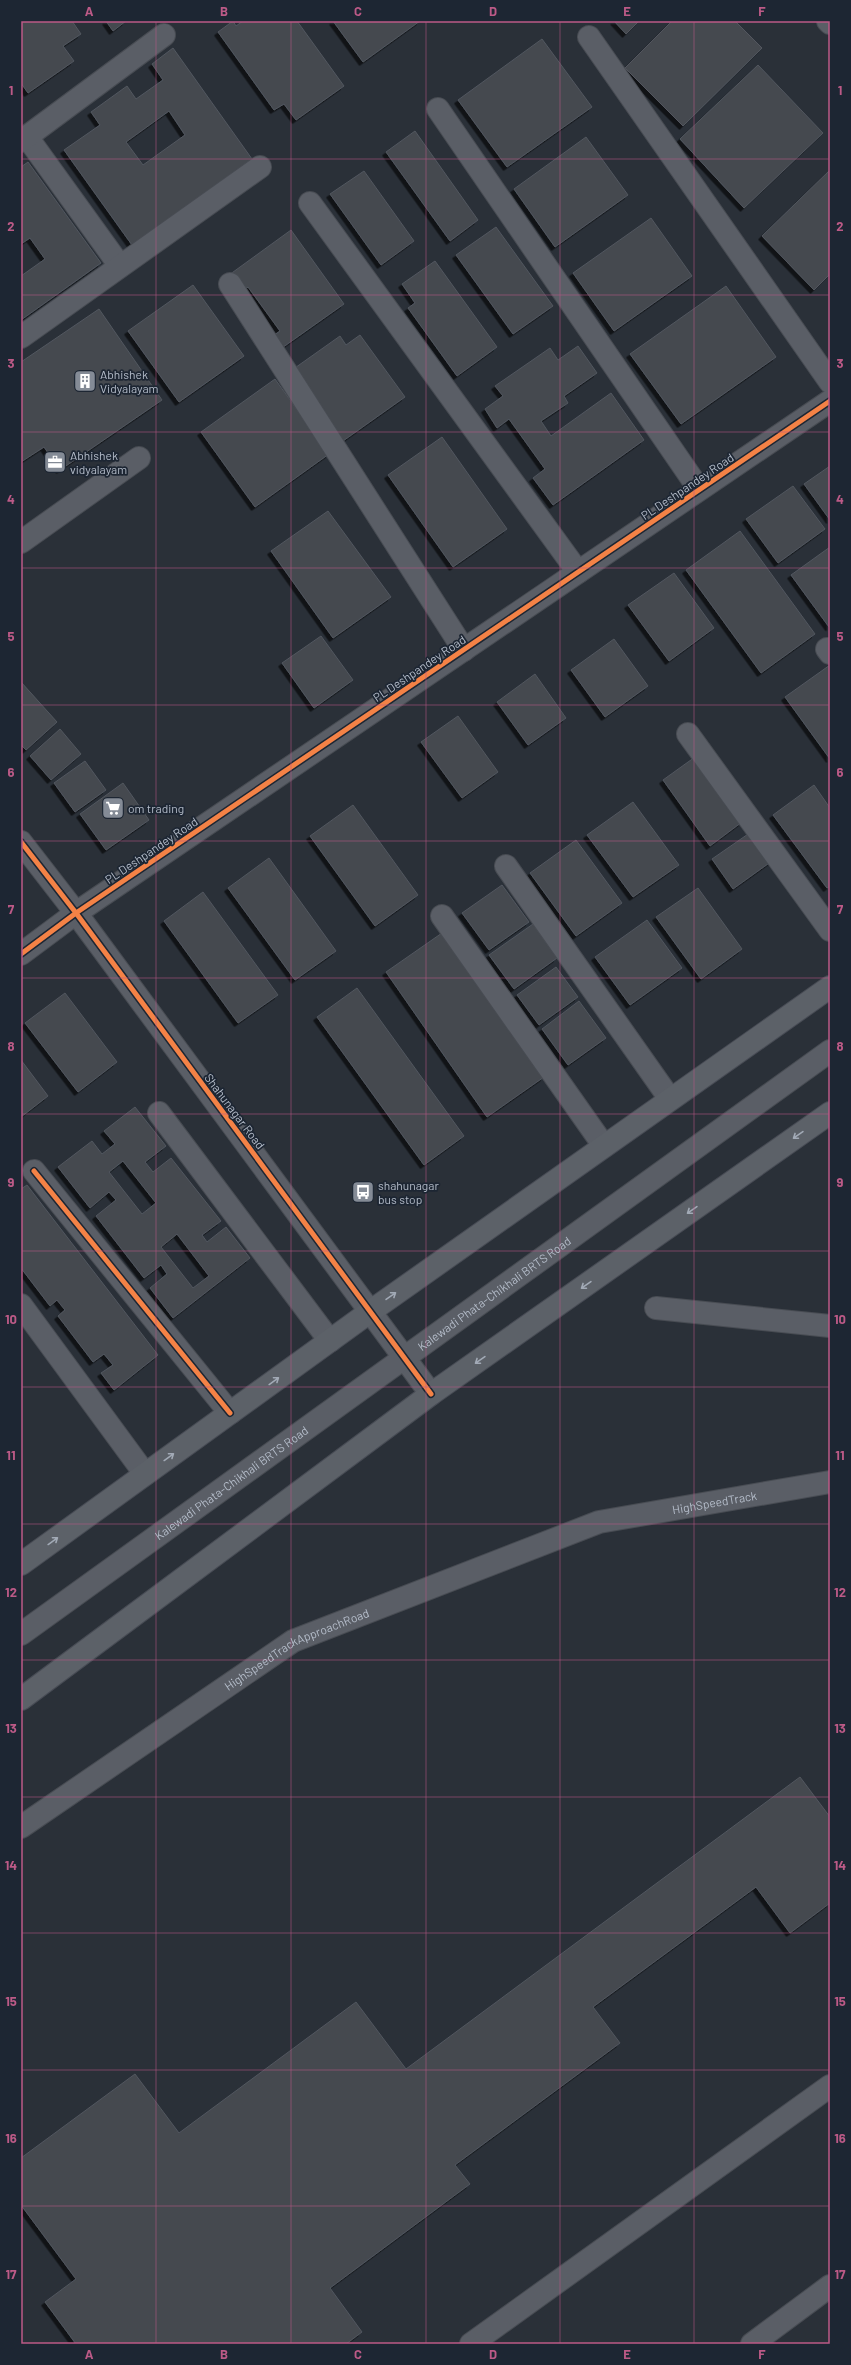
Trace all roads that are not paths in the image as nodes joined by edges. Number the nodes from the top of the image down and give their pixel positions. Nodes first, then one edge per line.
1 (164, 35) dead end
2 (589, 37) dead end
3 (438, 109) dead end
4 (24, 139) edge
5 (260, 167) dead end
6 (310, 203) dead end
7 (120, 266) junction
8 (230, 284) dead end
9 (21, 336) edge
10 (830, 382) edge
11 (830, 401) edge
12 (138, 458) dead end
13 (699, 489) junction
14 (21, 542) edge
15 (578, 572) junction
16 (464, 650) junction
17 (688, 734) dead end
18 (21, 842) edge
19 (506, 866) dead end
20 (76, 913) junction
21 (442, 916) dead end
22 (830, 930) edge
23 (21, 954) edge
24 (830, 986) edge
25 (830, 1051) edge
26 (670, 1099) junction
27 (158, 1113) dead end
28 (830, 1113) edge
29 (604, 1146) junction
30 (34, 1171) dead end
31 (21, 1305) edge
32 (656, 1308) dead end
33 (371, 1311) junction
34 (830, 1326) edge
35 (330, 1341) junction
36 (405, 1358) junction
37 (431, 1394) junction
38 (230, 1413) junction
39 (145, 1474) junction
40 (830, 1482) edge
41 (599, 1522) joint
42 (21, 1564) edge
43 (21, 1634) edge
44 (21, 1698) edge
45 (21, 1827) edge
46 (830, 2086) edge
47 (830, 2286) edge
48 (471, 2344) edge
49 (752, 2344) edge

1 - 4 street
2 - 10 street
3 - 13 street
4 - 7 street
5 - 7 street
6 - 15 street
7 - 9 street
8 - 16 street
11 - 13 street, PL Deshpandey Road
12 - 14 street
13 - 15 street, PL Deshpandey Road
15 - 16 street, PL Deshpandey Road
16 - 20 street, PL Deshpandey Road
17 - 22 street
18 - 20 street, Shahunagar Road
19 - 26 street
20 - 23 street, PL Deshpandey Road
20 - 33 street, Shahunagar Road
21 - 29 street
24 - 26 main road
25 - 36 street, Kalewadi Phata-Chikhali BRTS Road
26 - 29 main road
27 - 35 street
28 -> 37 main road
33 -> 29 main road
30 - 38 street
31 - 39 street
32 - 34 street
33 - 35 main road
33 - 36 street, Shahunagar Road
38 -> 35 main road
36 - 37 street, Shahunagar Road
36 - 43 street, Kalewadi Phata-Chikhali BRTS Road
37 - 44 main road
39 -> 38 main road
42 -> 39 main road
40 - 41 street, HighSpeedTrack
41 - 45 street, HighSpeedTrackApproachRoad
46 - 48 street
47 - 49 street

